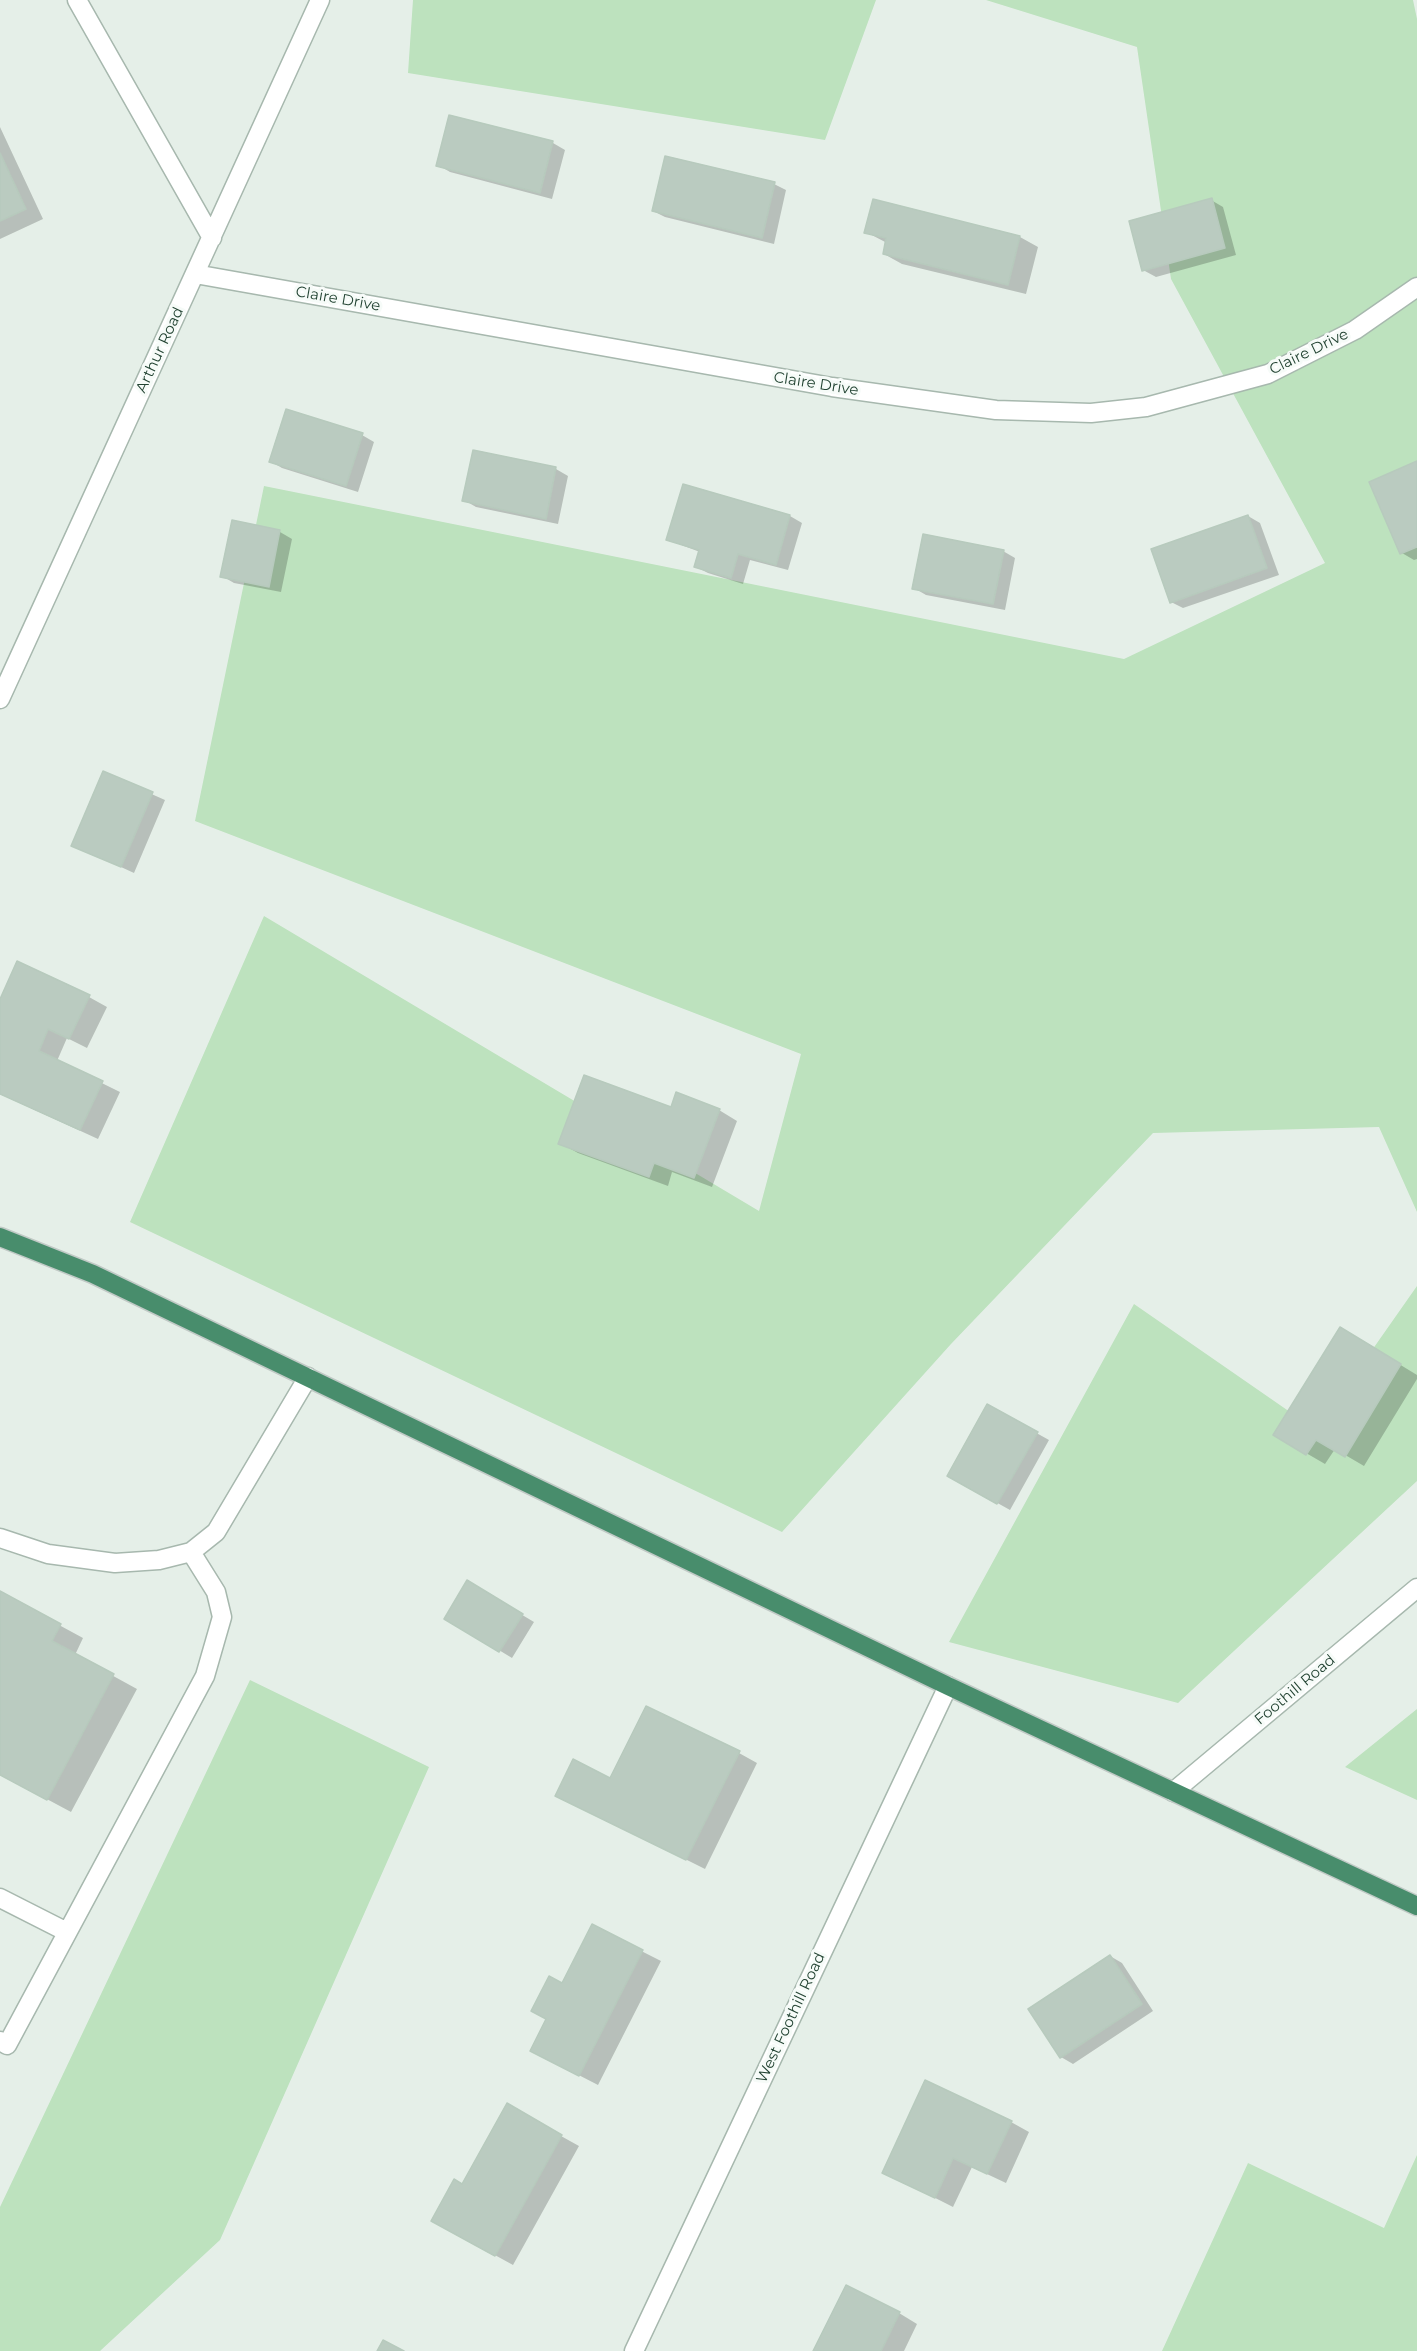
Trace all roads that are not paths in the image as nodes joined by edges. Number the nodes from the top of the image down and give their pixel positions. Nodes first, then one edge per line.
1 (76, 0) edge
2 (320, 0) edge
3 (212, 238) junction
4 (195, 274) junction
5 (1417, 287) edge
6 (0, 699) edge
7 (0, 1237) edge
8 (308, 1377) junction
9 (0, 1538) edge
10 (191, 1552) junction
11 (1417, 1588) edge
12 (948, 1686) junction
13 (1173, 1792) junction
14 (0, 1898) edge
15 (1417, 1906) edge
16 (67, 1932) junction
17 (2, 2049) edge
18 (634, 2351) edge

1 - 3 street
2 - 3 street, Arthur Road
3 - 4 street, Arthur Road
4 - 5 street, Claire Drive
4 - 6 street, Arthur Road
7 - 8 highway
8 - 10 street
8 - 12 highway
9 - 10 street
10 - 16 street
11 - 13 street, Foothill Road
12 - 13 highway
12 - 18 street, West Foothill Road
13 - 15 highway
14 - 16 street
16 - 17 street

